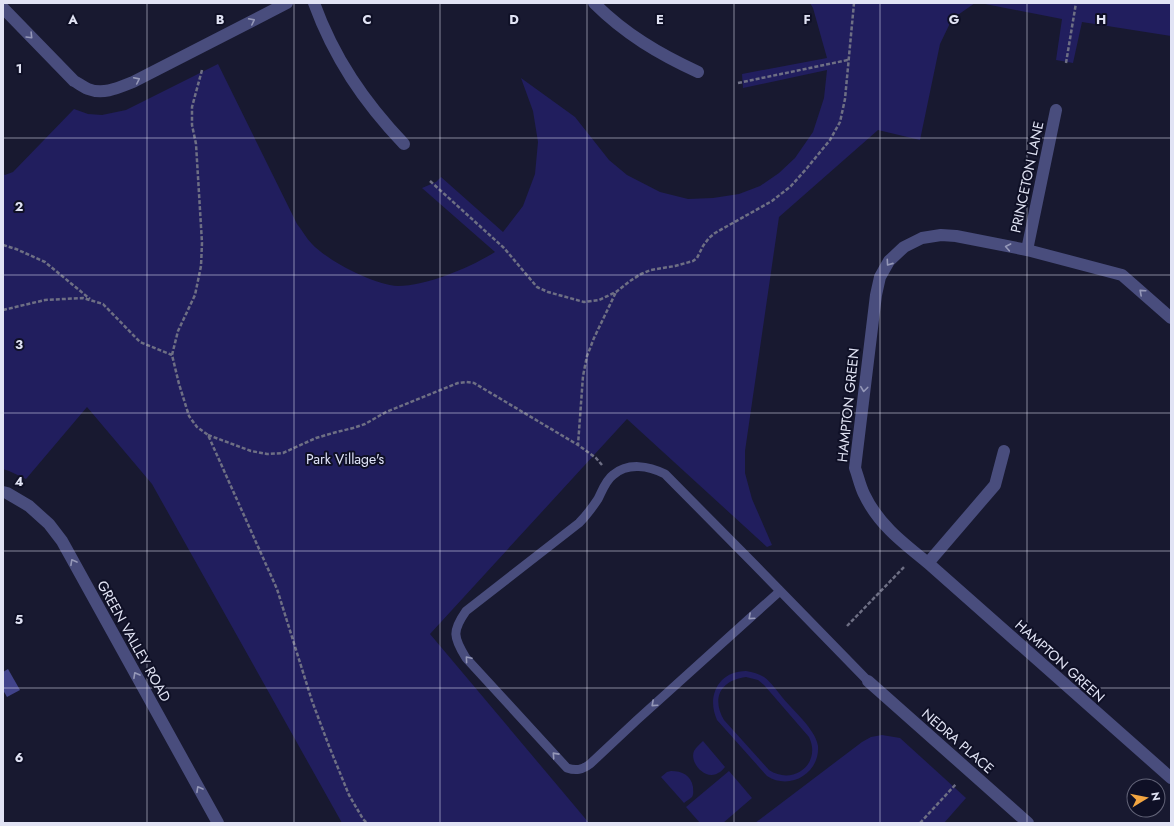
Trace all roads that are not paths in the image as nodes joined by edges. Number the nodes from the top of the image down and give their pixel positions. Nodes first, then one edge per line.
1 (287, 3) edge
2 (314, 3) edge
3 (594, 3) edge
4 (3, 8) edge
5 (698, 72) dead end
6 (1056, 110) dead end
7 (404, 144) dead end
8 (1027, 250) junction
9 (1171, 318) edge
10 (1004, 451) dead end
11 (3, 492) edge
12 (928, 563) junction
13 (780, 591) junction
14 (868, 681) joint
15 (1171, 778) edge
16 (218, 823) edge
17 (1028, 823) edge

4 -> 1 street
2 - 7 street
3 - 5 street
6 - 8 street, PRINCETON LANE
9 -> 8 street, HAMPTON GREEN
8 -> 12 street, HAMPTON GREEN
10 - 12 street
16 -> 11 street, GREEN VALLEY ROAD
12 - 15 street, HAMPTON GREEN
13 -> 13 lane
13 - 14 lane
14 - 17 street, NEDRA PLACE

